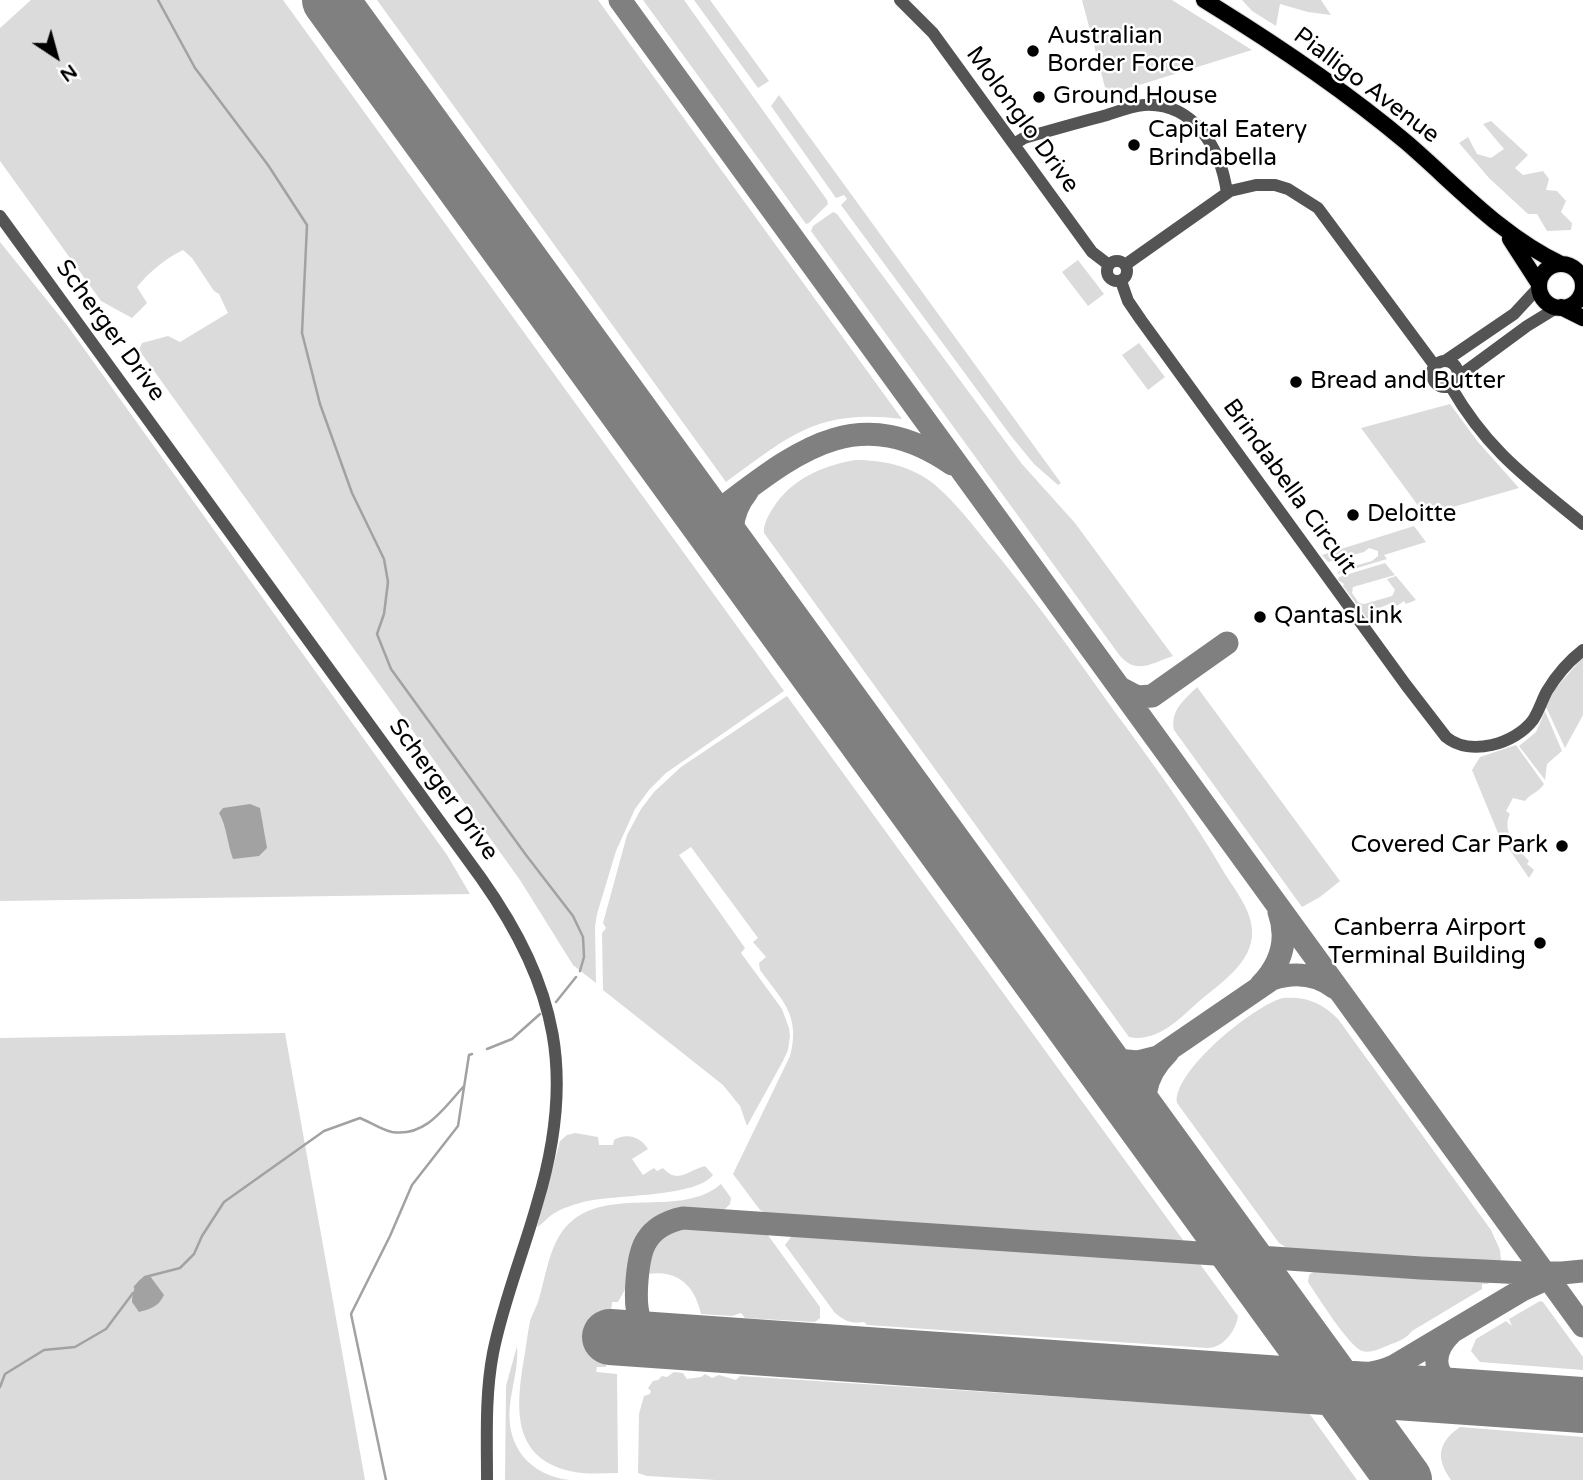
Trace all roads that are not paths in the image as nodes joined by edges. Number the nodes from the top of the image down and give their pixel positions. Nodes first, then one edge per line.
1 (900, 0) edge
2 (1204, 0) edge
3 (1014, 144) junction
4 (1219, 159) junction
5 (1247, 186) junction
6 (1227, 193) junction
7 (0, 217) edge
8 (1493, 218) junction
9 (1561, 264) junction
10 (1109, 265) junction
11 (1125, 265) junction
12 (1121, 281) junction
13 (1583, 282) edge
14 (1539, 286) junction
15 (1559, 307) junction
16 (1583, 318) edge
17 (1440, 363) junction
18 (1455, 382) junction
19 (1583, 524) edge
20 (1582, 651) edge
21 (487, 1480) edge

1 - 3 street, Molonglo Drive
2 - 8 main road, Pialligo Avenue
3 - 4 street
3 - 10 street, Molonglo Drive
4 - 5 street
4 - 6 street
5 - 6 street
5 - 17 street
6 - 11 street
7 - 21 street, Scherger Drive
8 - 9 main road, Pialligo Avenue
8 - 14 main road, Pialligo Avenue
9 - 13 main road
9 - 14 main road
10 - 11 street
10 - 12 street
11 - 12 street
12 - 20 street, Brindabella Circuit
13 - 15 main road
14 - 15 main road
14 - 17 street
15 - 16 main road
15 - 18 street
17 - 18 street
17 - 18 street
18 - 19 street

